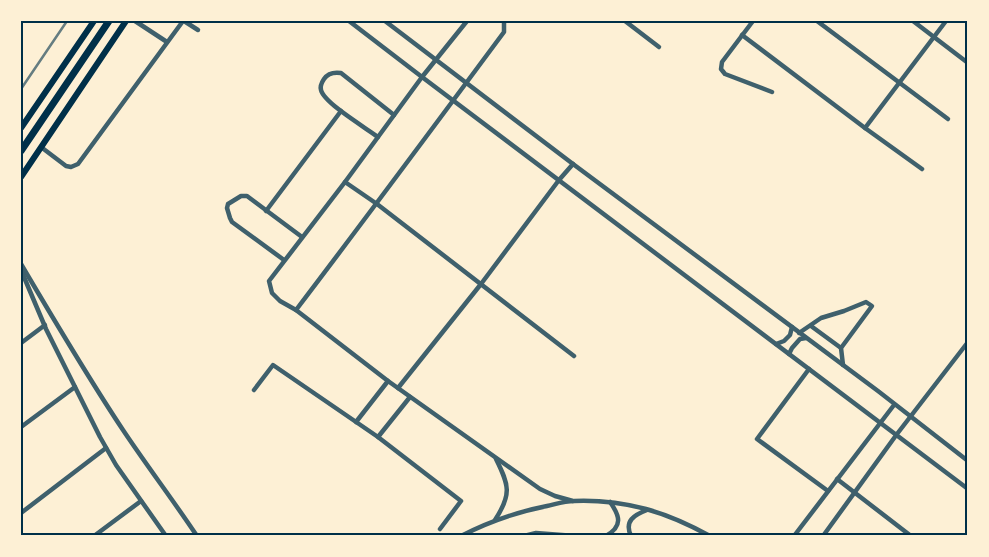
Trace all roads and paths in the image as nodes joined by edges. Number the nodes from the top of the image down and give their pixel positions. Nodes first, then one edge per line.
1 (94, 21) edge
2 (109, 21) edge
3 (126, 21) edge
4 (135, 21) edge
5 (183, 21) edge
6 (349, 21) edge
7 (385, 21) edge
8 (467, 21) edge
9 (504, 21) edge
10 (625, 21) edge
11 (753, 21) edge
12 (817, 21) edge
13 (913, 21) edge
14 (946, 21) edge
15 (198, 30) dead end
16 (742, 35) junction
17 (934, 37) junction
18 (167, 42) junction
19 (659, 48) dead end
20 (436, 59) junction
21 (968, 63) edge
22 (422, 77) junction
23 (466, 83) junction
24 (899, 83) junction
25 (772, 92) dead end
26 (452, 100) junction
27 (341, 111) junction
28 (394, 115) junction
29 (948, 119) dead end
30 (21, 128) edge
31 (865, 128) junction
32 (378, 137) junction
33 (41, 147) junction
34 (21, 151) edge
35 (573, 164) junction
36 (922, 169) dead end
37 (21, 177) edge
38 (559, 180) junction
39 (345, 182) junction
40 (377, 204) junction
41 (266, 211) junction
42 (302, 237) junction
43 (284, 260) junction
44 (21, 264) edge
45 (21, 270) edge
46 (481, 284) junction
47 (296, 310) junction
48 (45, 325) junction
49 (811, 326) junction
50 (792, 327) junction
51 (799, 333) junction
52 (806, 338) junction
53 (968, 342) edge
54 (21, 343) edge
55 (776, 344) junction
56 (840, 348) junction
57 (789, 354) junction
58 (574, 356) dead end
59 (843, 366) junction
60 (809, 369) junction
61 (388, 381) junction
62 (76, 387) junction
63 (398, 388) junction
64 (254, 390) dead end
65 (410, 396) junction
66 (894, 405) junction
67 (910, 417) junction
68 (356, 422) junction
69 (880, 422) junction
70 (21, 427) edge
71 (897, 434) junction
72 (378, 437) junction
73 (106, 448) junction
74 (495, 458) junction
75 (968, 460) edge
76 (837, 479) junction
77 (968, 489) edge
78 (828, 491) junction
79 (854, 492) junction
80 (141, 500) junction
81 (573, 501) junction
82 (610, 502) junction
83 (648, 509) junction
84 (21, 513) edge
85 (495, 520) junction
86 (440, 529) dead end
87 (547, 535) edge
88 (94, 536) edge
89 (166, 536) edge
90 (197, 536) edge
91 (460, 536) edge
92 (524, 536) edge
93 (575, 536) edge
94 (606, 536) edge
95 (631, 536) edge
96 (710, 536) edge
97 (794, 536) edge
98 (823, 536) edge
99 (911, 536) edge

1 - 30 main road
2 - 34 main road
3 - 33 main road
4 - 18 street
5 - 15 street
5 - 18 street
6 - 22 street
7 - 20 street
8 - 20 street
9 - 23 street
10 - 19 street
11 - 16 street
12 - 24 street
13 - 17 street
14 - 17 street
16 - 25 street
16 - 31 street
17 - 21 street
17 - 24 street
18 - 33 street
20 - 22 street
20 - 23 street
22 - 26 street
22 - 28 street
23 - 26 street
23 - 35 street
24 - 29 street
24 - 31 street
26 - 38 street
26 - 40 street
27 - 28 street
27 - 32 street
27 - 41 street
28 - 32 street
31 - 36 street
32 - 39 street
33 - 37 main road
35 - 38 street
35 - 50 street
38 - 46 street
38 - 55 street
39 - 40 street
39 - 42 street
40 - 46 street
40 - 47 street
41 - 42 street
41 - 43 street
42 - 43 street
43 - 47 street
44 - 90 street
45 - 48 street
46 - 58 street
46 - 63 street
47 - 61 street
48 - 54 street
48 - 62 street
49 - 51 street
49 - 56 street
49 - 56 street
50 - 51 street
50 - 55 street
51 - 52 street
52 - 57 street
52 - 59 street
53 - 67 street
55 - 57 street
56 - 59 street
57 - 60 street
59 - 66 street
60 - 69 street
60 - 78 street
61 - 63 street
61 - 68 street
62 - 70 street
62 - 73 street
63 - 65 street
64 - 68 street
65 - 72 street
65 - 74 street
66 - 67 street
66 - 69 street
67 - 71 street
67 - 75 street
68 - 72 street
69 - 71 street
69 - 76 street
71 - 77 street
71 - 79 street
72 - 86 street
73 - 80 street
73 - 84 street
74 - 81 street
74 - 85 street
76 - 78 street
76 - 79 street
78 - 97 street
79 - 98 street
79 - 99 street
80 - 88 street
80 - 89 street
81 - 82 street
81 - 85 street
82 - 83 street
82 - 94 street
83 - 95 street
83 - 96 street
85 - 91 street
87 - 92 street
87 - 93 street

